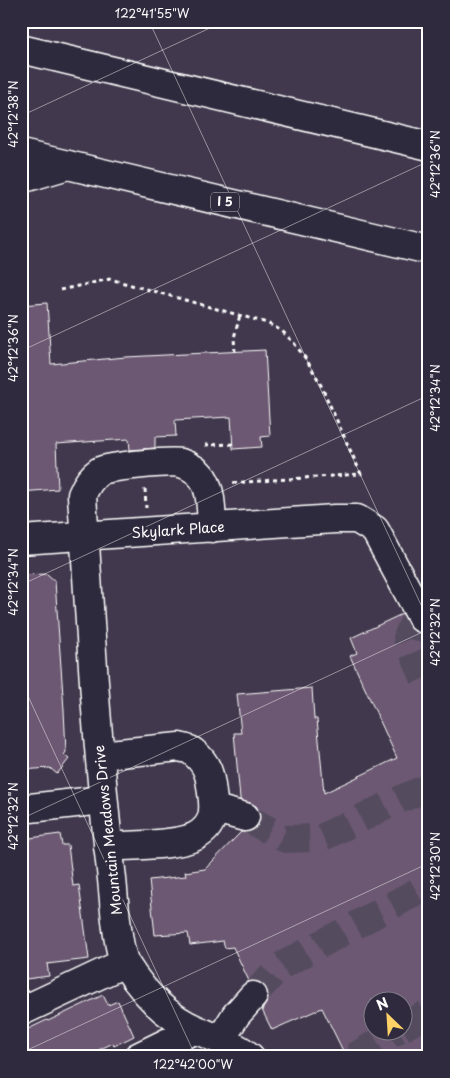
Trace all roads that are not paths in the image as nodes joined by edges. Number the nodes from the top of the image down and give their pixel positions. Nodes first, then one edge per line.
1 (21, 49) edge
2 (429, 146) edge
3 (21, 154) edge
4 (68, 165) junction
5 (21, 179) edge
6 (429, 250) edge
7 (212, 528) junction
8 (84, 537) junction
9 (21, 540) edge
10 (422, 618) dead end
11 (100, 755) junction
12 (103, 800) junction
13 (21, 809) edge
14 (215, 809) junction
15 (245, 817) tunnel mouth
16 (108, 847) junction
17 (124, 962) junction
18 (253, 996) tunnel mouth
19 (22, 1009) edge
20 (195, 1030) junction
21 (221, 1039) junction
22 (138, 1057) edge
23 (250, 1057) edge

1 - 2 main road
3 - 4 main road, I 5
4 - 5 main road
4 - 6 main road, I 5
7 - 8 main road, Skylark Place
7 - 8 main road, Mountain Meadows Drive
7 - 10 main road, Skylark Place
8 - 9 main road, Skylark Place
8 - 11 main road, Mountain Meadows Drive
11 - 12 main road, Mountain Meadows Drive
11 - 14 main road
12 - 13 main road
12 - 16 main road, Mountain Meadows Drive
14 - 15 main road
14 - 16 main road
16 - 17 main road, Mountain Meadows Drive
17 - 19 main road
17 - 20 main road, Mountain Meadows Drive
18 - 21 main road
20 - 21 main road, Mountain Meadows Drive
20 - 22 main road
21 - 23 main road, Mountain Meadows Drive

